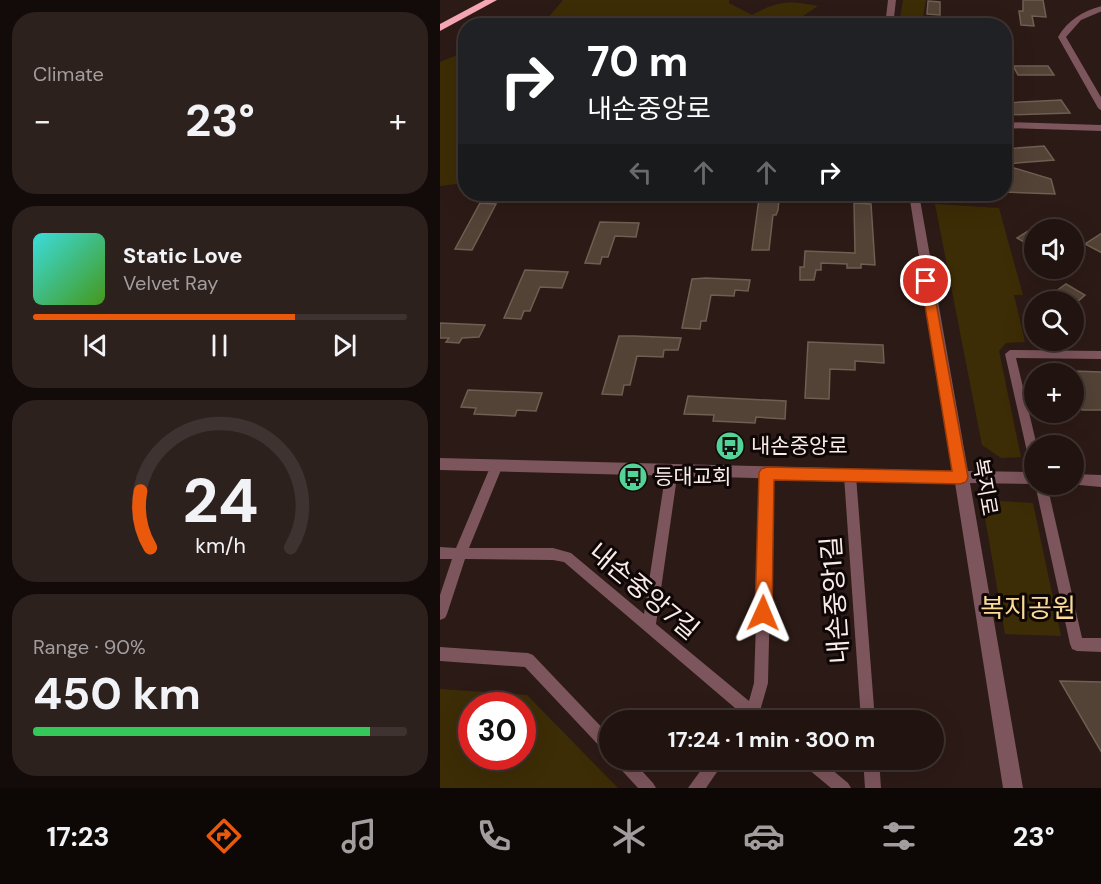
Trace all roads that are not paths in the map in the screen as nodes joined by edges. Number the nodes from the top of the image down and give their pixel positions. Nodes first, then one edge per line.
1 (492, 0) edge
2 (892, 0) edge
3 (1102, 8) edge
4 (458, 18) edge
5 (459, 18) edge
6 (890, 18) edge
7 (440, 28) edge
8 (1102, 108) edge
9 (1012, 125) edge
10 (1102, 128) edge
11 (915, 201) edge
12 (1102, 355) edge
13 (1029, 435) edge
14 (440, 464) edge
15 (497, 465) junction
16 (672, 470) junction
17 (767, 473) junction
18 (850, 476) junction
19 (960, 477) junction
20 (1024, 478) edge
21 (1084, 480) edge
22 (1102, 481) edge
23 (1043, 495) edge
24 (440, 553) edge
25 (460, 554) junction
26 (440, 614) edge
27 (649, 627) junction
28 (1102, 645) edge
29 (440, 654) edge
30 (744, 710) edge
31 (755, 710) edge
32 (867, 710) edge
33 (599, 735) edge
34 (631, 770) edge
35 (710, 770) edge
36 (821, 770) edge
37 (872, 770) edge
38 (648, 788) edge
39 (696, 788) edge
40 (843, 788) edge
41 (873, 788) edge
42 (1013, 788) edge

1 - 5 highway
2 - 6 street
3 - 8 street
4 - 7 highway
9 - 10 street
11 - 19 street, 복지로
12 - 13 street
14 - 15 street
15 - 16 street
15 - 25 street
16 - 17 street
16 - 27 street
17 - 18 street
17 - 31 street
18 - 19 street
18 - 32 street, 내손중앙1길
19 - 20 street
19 - 42 street, 복지로
21 - 22 street
23 - 28 street
24 - 25 street, 내손중앙7길
25 - 26 street
25 - 27 street, 내손중앙7길
27 - 30 street, 내손중앙7길
29 - 33 street
34 - 38 street
35 - 39 street
36 - 40 street
37 - 41 street

